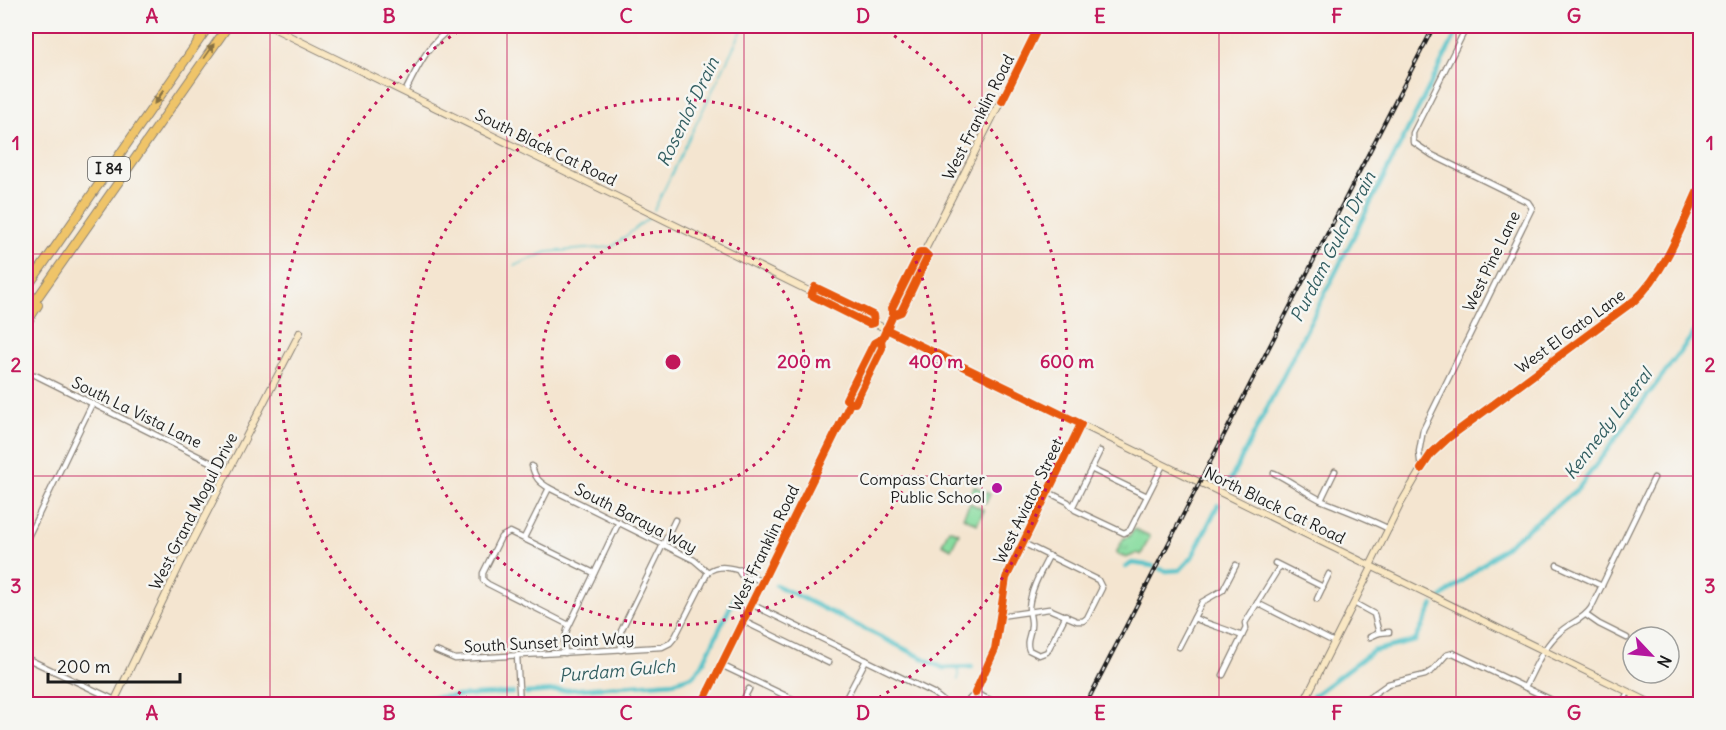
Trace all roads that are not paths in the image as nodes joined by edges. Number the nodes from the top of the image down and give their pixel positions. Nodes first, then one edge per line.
1 (209, 26) edge
2 (228, 26) edge
3 (269, 26) edge
4 (454, 26) edge
5 (1039, 26) edge
6 (1467, 26) edge
7 (405, 92) junction
8 (1701, 186) edge
9 (103, 202) junction
10 (26, 289) edge
11 (26, 314) edge
12 (26, 324) edge
13 (886, 329) junction
14 (300, 332) dead end
15 (35, 375) dead end
16 (93, 404) junction
17 (1081, 424) junction
18 (1100, 451) dead end
19 (1163, 465) junction
20 (532, 466) dead end
21 (1091, 469) junction
22 (1421, 469) junction
23 (228, 471) junction
24 (1335, 471) dead end
25 (1274, 473) dead end
26 (1654, 478) dead end
27 (549, 488) junction
28 (1048, 492) junction
29 (1147, 496) junction
30 (1321, 500) junction
31 (1073, 506) junction
32 (675, 520) dead end
33 (619, 522) junction
34 (1389, 529) junction
35 (524, 538) junction
36 (26, 541) edge
37 (1023, 543) junction
38 (663, 544) junction
39 (1048, 556) junction
40 (1236, 565) dead end
41 (1557, 565) dead end
42 (1371, 567) junction
43 (708, 572) junction
44 (594, 573) junction
45 (1329, 574) dead end
46 (763, 582) junction
47 (1323, 586) junction
48 (1602, 586) junction
49 (1317, 599) dead end
50 (1257, 603) junction
51 (1354, 603) junction
52 (751, 604) junction
53 (1029, 611) junction
54 (1066, 615) junction
55 (1586, 615) junction
56 (1000, 616) junction
57 (1194, 618) junction
58 (743, 621) junction
59 (569, 625) junction
60 (1389, 632) dead end
61 (1378, 633) junction
62 (1621, 635) edge
63 (1242, 636) junction
64 (1370, 637) dead end
65 (1334, 642) junction
66 (1179, 647) dead end
67 (621, 650) junction
68 (1544, 650) junction
69 (436, 651) dead end
70 (565, 653) junction
71 (517, 656) junction
72 (26, 658) edge
73 (866, 660) junction
74 (829, 663) dead end
75 (722, 665) junction
76 (1224, 675) dead end
77 (1525, 687) junction
78 (749, 689) dead end
79 (975, 693) junction
80 (1631, 694) junction
81 (705, 697) junction
82 (114, 702) edge
83 (520, 705) edge
84 (702, 705) edge
85 (721, 705) edge
86 (741, 705) edge
87 (803, 705) edge
88 (843, 705) edge
89 (947, 705) edge
90 (964, 705) edge
91 (999, 705) edge
92 (1303, 705) edge
93 (1360, 705) edge
94 (1560, 705) edge
95 (1622, 705) edge
96 (1630, 705) edge
97 (1653, 705) edge

1 -> 10 highway, I 84
9 -> 2 highway, I 84
3 - 7 street, South Black Cat Road
4 - 7 street
5 - 13 street, West Franklin Road
6 - 22 street, West Pine Lane
7 - 13 street, South Black Cat Road
8 - 22 street, West El Gato Lane
9 - 11 highway, I 84
9 - 12 highway
13 - 17 street, North Black Cat Road
13 - 46 street, West Franklin Road
14 - 23 street, West Grand Mogul Drive
15 - 16 street, South La Vista Lane
16 - 23 street, South La Vista Lane
16 - 36 street
17 - 19 street, North Black Cat Road
17 - 28 street, West Aviator Street
18 - 21 street
19 - 29 street
19 - 42 street, North Black Cat Road
20 - 27 street, South Baraya Way
21 - 29 street
21 - 31 street
22 - 34 street, West Pine Lane
23 - 82 street, West Grand Mogul Drive
24 - 30 street
25 - 30 street
26 - 48 street
27 - 33 street, South Baraya Way
27 - 35 street
28 - 31 street
28 - 37 street, West Aviator Street
29 - 31 street
30 - 34 street
32 - 38 street
33 - 38 street, South Baraya Way
33 - 44 street
34 - 42 street, West Pine Lane
35 - 44 street
35 - 59 street
37 - 39 street
37 - 56 street, West Aviator Street
38 - 43 street, South Baraya Way
38 - 67 street
39 - 53 street
39 - 54 street
40 - 57 street
41 - 48 street
42 - 51 street, West Pine Lane
42 - 68 street, North Black Cat Road
43 - 46 street, South Baraya Way
43 - 67 street, South Sunset Point Way
44 - 59 street
45 - 47 street
46 - 52 street, West Franklin Road
47 - 49 street
47 - 50 street
48 - 55 street
50 - 63 street
50 - 65 street
51 - 61 street
51 - 65 street, West Pine Lane
52 - 58 street, West Franklin Road
52 - 73 street
53 - 54 street
53 - 54 street
53 - 56 street
55 - 62 street
55 - 68 street
56 - 79 street, West Aviator Street
57 - 63 street
57 - 66 street
58 - 74 street
58 - 75 street, West Franklin Road
59 - 70 street
60 - 61 street
61 - 64 street
63 - 76 street
65 - 92 street, West Pine Lane
67 - 70 street, South Sunset Point Way
68 - 77 street
68 - 80 street, North Black Cat Road
69 - 71 street, South Sunset Point Way
70 - 71 street, South Sunset Point Way
71 - 83 street
72 - 82 street
73 - 88 street
73 - 89 street
75 - 81 street, West Franklin Road
75 - 87 street
77 - 93 street
77 - 94 street
78 - 86 street
79 - 90 street, West Aviator Street
79 - 91 street
80 - 95 street
80 - 96 street
80 - 97 street, North Black Cat Road
81 - 84 street, West Franklin Road
81 - 85 street

